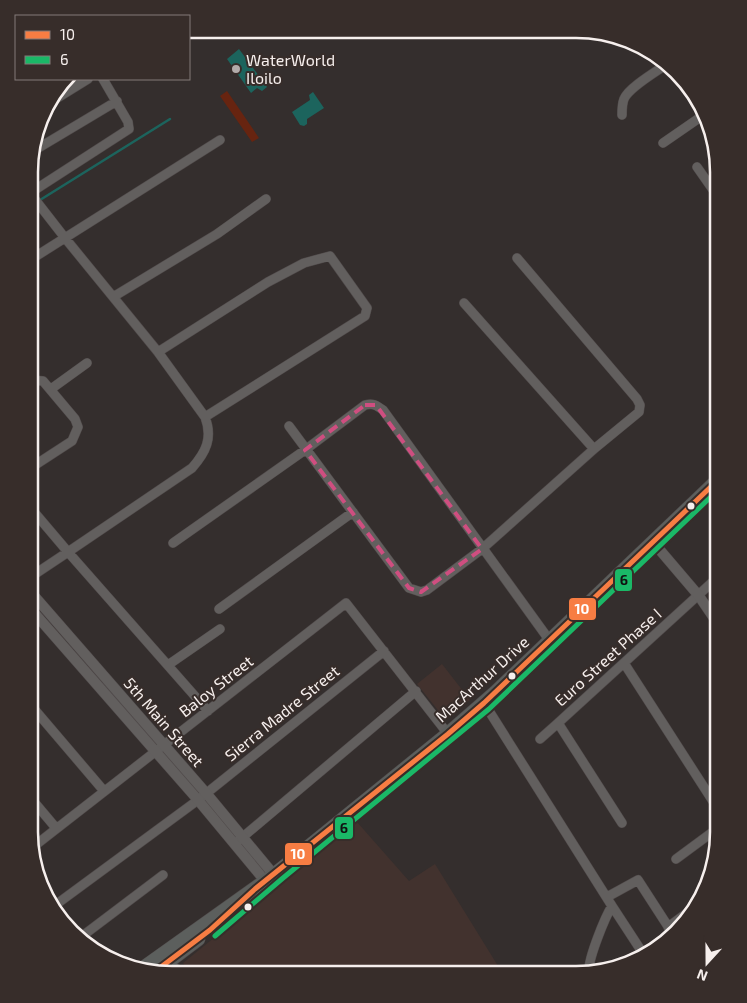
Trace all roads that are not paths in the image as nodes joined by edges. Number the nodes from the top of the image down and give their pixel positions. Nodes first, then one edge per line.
1 (661, 68) edge
2 (86, 80) edge
3 (105, 81) edge
4 (62, 95) edge
5 (117, 101) junction
6 (622, 115) dead end
7 (698, 119) edge
8 (220, 140) dead end
9 (664, 143) dead end
10 (40, 147) edge
11 (696, 167) dead end
12 (710, 186) edge
13 (38, 196) edge
14 (266, 200) dead end
15 (38, 204) edge
16 (65, 238) junction
17 (38, 255) edge
18 (517, 258) dead end
19 (113, 296) junction
20 (464, 303) dead end
21 (158, 352) junction
22 (88, 363) dead end
23 (38, 381) edge
24 (51, 389) junction
25 (205, 417) junction
26 (289, 426) dead end
27 (594, 449) junction
28 (305, 450) junction
29 (38, 462) edge
30 (710, 488) edge
31 (353, 512) junction
32 (38, 517) edge
33 (653, 542) junction
34 (173, 543) dead end
35 (482, 549) junction
36 (68, 552) junction
37 (38, 572) edge
38 (709, 586) edge
39 (699, 596) junction
40 (38, 600) edge
41 (219, 610) dead end
42 (709, 611) edge
43 (38, 617) edge
44 (220, 629) dead end
45 (550, 641) junction
46 (384, 651) junction
47 (624, 663) junction
48 (168, 665) junction
49 (416, 691) junction
50 (484, 703) junction
51 (208, 711) junction
52 (38, 714) edge
53 (558, 723) junction
54 (448, 734) junction
55 (540, 739) dead end
56 (164, 746) junction
57 (155, 752) junction
58 (104, 791) junction
59 (206, 793) junction
60 (709, 795) edge
61 (198, 800) junction
62 (38, 807) edge
63 (622, 823) dead end
64 (56, 828) junction
65 (709, 835) edge
66 (238, 841) junction
67 (38, 843) edge
68 (676, 859) dead end
69 (163, 874) dead end
70 (265, 882) junction
71 (607, 897) junction
72 (58, 903) edge
73 (612, 906) junction
74 (669, 927) edge
75 (85, 934) edge
76 (640, 949) edge
77 (165, 964) edge
78 (590, 964) edge

1 - 6 street
2 - 4 street
3 - 5 street
5 - 10 street
5 - 13 street
7 - 9 street
8 - 16 street
11 - 12 street
14 - 19 street
15 - 16 street
16 - 17 street
16 - 19 street
18 - 27 street
19 - 21 street
20 - 27 street
21 - 25 street
21 - 25 street
22 - 24 street
23 - 24 street
24 - 29 street
25 - 36 street
26 - 28 street
27 - 35 street
28 - 31 street
28 - 34 street
28 - 35 street
30 - 33 main road, MacArthur Drive
31 - 35 street
31 - 41 street
32 - 36 street
33 - 39 street
33 - 45 main road, MacArthur Drive
35 - 45 street
36 - 37 street
36 - 48 street
38 - 39 street, Euro Street Phase I
39 - 42 street
39 - 47 street, Euro Street Phase I
40 - 56 street, 5th Main Street
43 - 57 street, 5th Main Street
44 - 48 street
45 - 50 main road, MacArthur Drive
46 - 49 street
46 - 51 street, Baloy Street
46 - 59 street, Sierra Madre Street
47 - 53 street, Euro Street Phase I
47 - 60 street
48 - 51 street
49 - 54 street
49 - 66 street
50 - 54 main road, MacArthur Drive
50 - 71 street
51 - 56 street, Baloy Street
52 - 58 street
53 - 55 street
53 - 63 street, Euro Street Phase I
54 - 70 main road, MacArthur Drive
56 - 57 street, Baloy Street
56 - 59 street, 5th Main Street
57 - 58 street, Baloy Street
57 - 61 street, 5th Main Street
58 - 64 street, Baloy Street
59 - 61 street, Sierra Madre Street
59 - 66 street, 5th Main Street
61 - 66 street, 5th Main Street
61 - 72 street, Sierra Madre Street
62 - 64 street
64 - 67 street, Baloy Street
65 - 68 street
66 - 70 street, 5th Main Street
69 - 75 street
70 - 77 main road, MacArthur Drive
71 - 73 street
71 - 74 street
73 - 76 street
73 - 78 street

